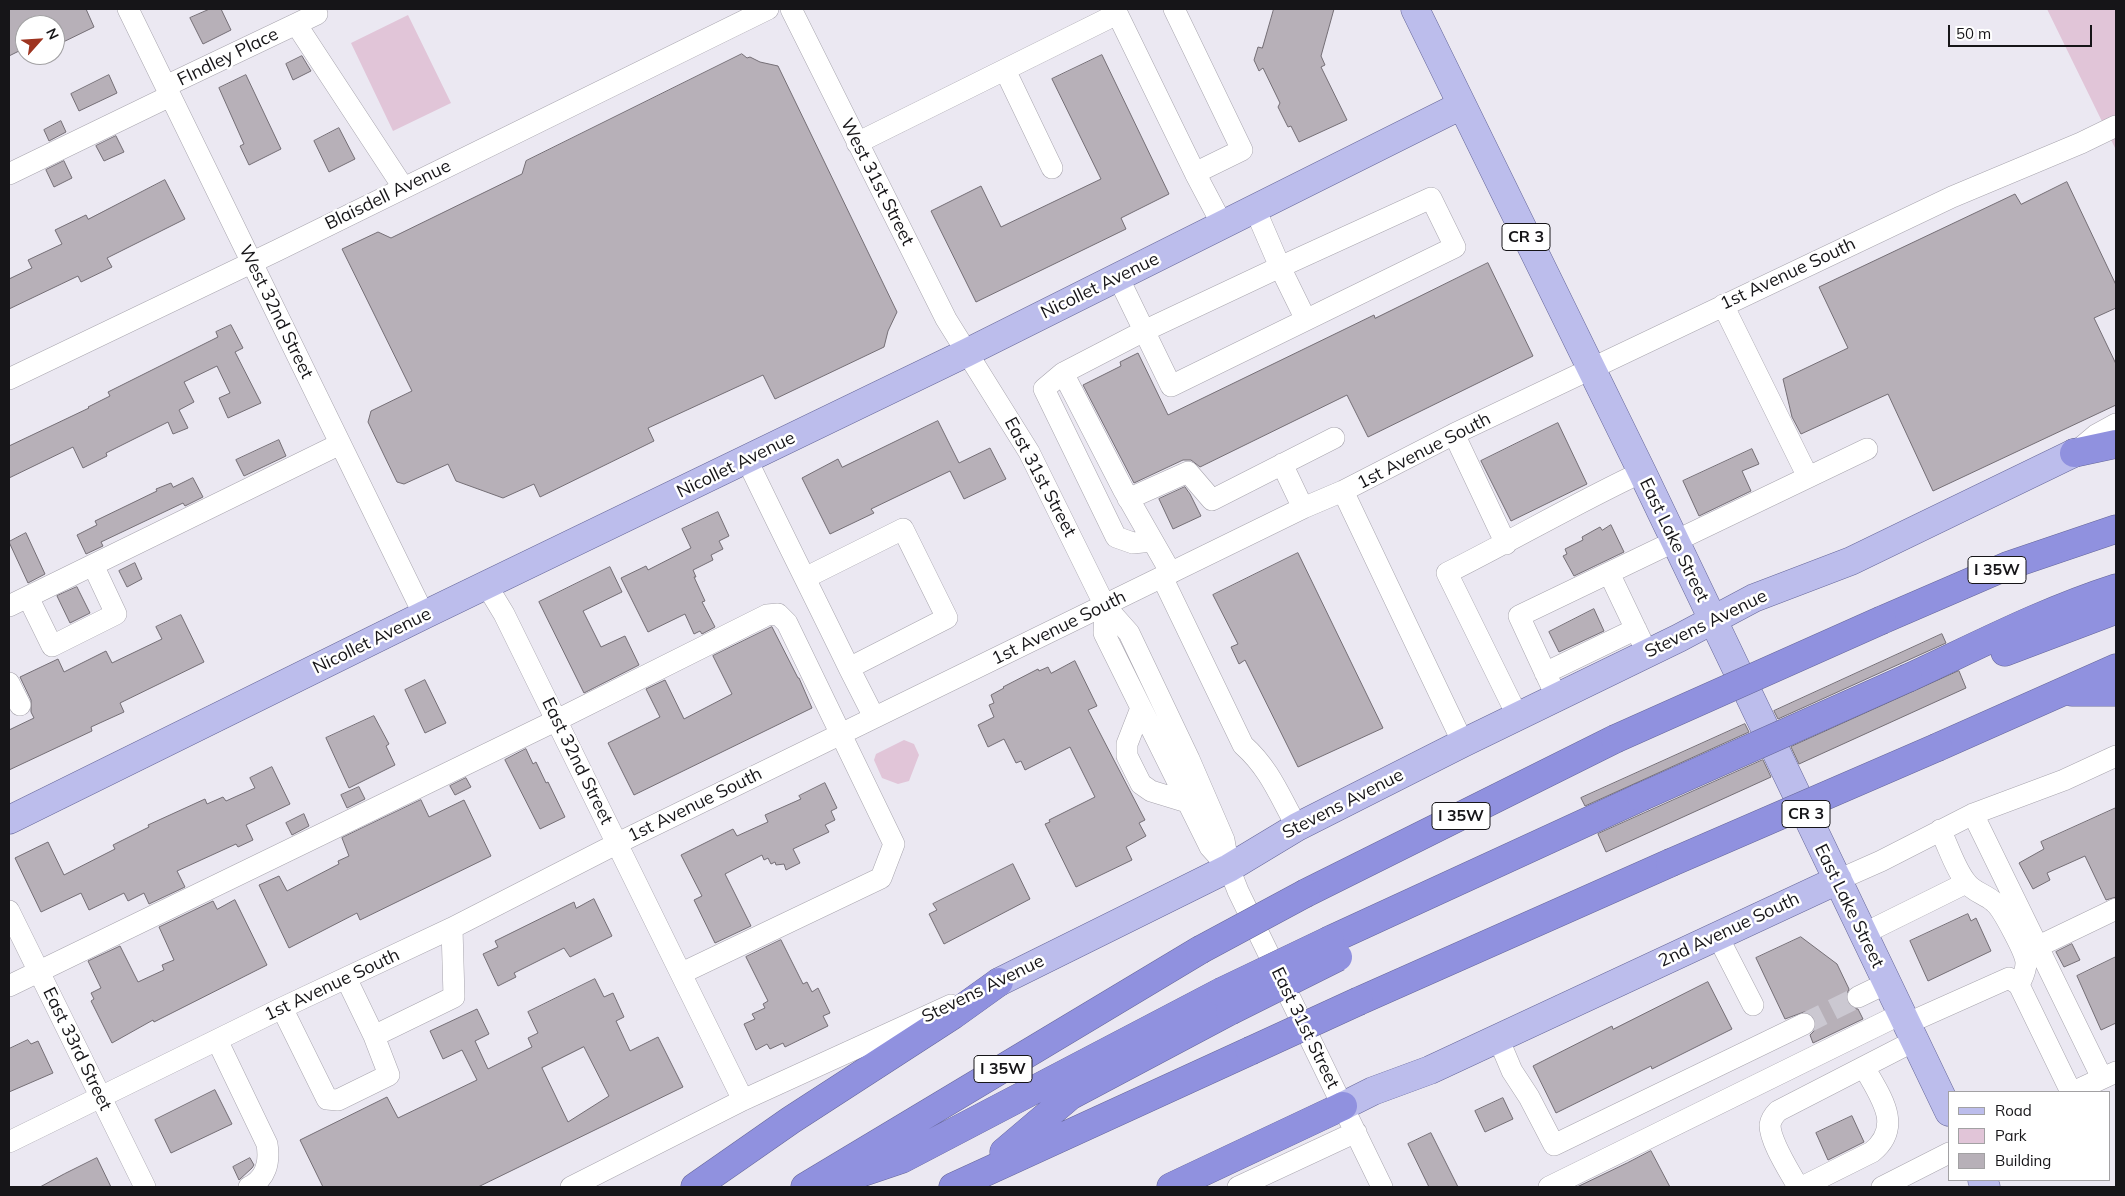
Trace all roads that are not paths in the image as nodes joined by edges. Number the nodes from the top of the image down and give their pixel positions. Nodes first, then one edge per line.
1 (128, 9) edge
2 (768, 9) edge
3 (791, 9) edge
4 (1174, 9) edge
5 (1415, 9) edge
6 (1116, 11) edge
7 (317, 14) dead end
8 (296, 24) junction
9 (1005, 70) junction
10 (168, 91) junction
11 (1462, 106) junction
12 (2113, 128) edge
13 (857, 143) junction
14 (1052, 168) dead end
15 (10, 171) edge
16 (1195, 173) junction
17 (403, 187) junction
18 (1254, 209) junction
19 (1223, 226) junction
20 (252, 262) junction
21 (1280, 267) junction
22 (1118, 277) junction
23 (1722, 305) junction
24 (1306, 320) junction
25 (1144, 331) junction
26 (966, 353) junction
27 (1590, 369) junction
28 (1063, 372) junction
29 (9, 379) edge
30 (2116, 424) edge
31 (1454, 434) junction
32 (1334, 438) dead end
33 (340, 444) junction
34 (2116, 444) edge
35 (1867, 449) dead end
36 (2074, 453) junction
37 (746, 460) junction
38 (1282, 464) junction
39 (1642, 472) junction
40 (1808, 477) junction
41 (1342, 491) junction
42 (1128, 499) junction
43 (1303, 508) junction
44 (2116, 529) edge
45 (1152, 541) junction
46 (1675, 542) junction
47 (1506, 544) junction
48 (93, 565) junction
49 (1609, 573) junction
50 (1166, 575) junction
51 (805, 578) junction
52 (487, 586) junction
53 (2116, 588) edge
54 (28, 597) junction
55 (9, 606) edge
56 (1105, 606) junction
57 (2116, 610) edge
58 (424, 615) junction
59 (1713, 620) junction
60 (1636, 629) junction
61 (1647, 653) junction
62 (850, 668) junction
63 (2116, 668) edge
64 (1546, 674) junction
65 (9, 684) edge
66 (1912, 686) junction
67 (2058, 692) junction
68 (2116, 692) edge
69 (1557, 698) junction
70 (20, 705) dead end
71 (1141, 708) junction
72 (874, 717) junction
73 (1518, 718) junction
74 (557, 720) junction
75 (840, 734) junction
76 (1462, 743) junction
77 (2116, 756) edge
78 (1187, 802) junction
79 (1973, 814) junction
80 (9, 820) edge
81 (1297, 828) junction
82 (1940, 830) junction
83 (618, 843) junction
84 (1229, 868) junction
85 (1838, 880) junction
86 (1966, 883) junction
87 (2116, 909) edge
88 (9, 911) edge
89 (452, 928) junction
90 (1863, 934) junction
91 (1717, 935) junction
92 (2038, 946) junction
93 (39, 972) junction
94 (682, 973) junction
95 (346, 978) junction
96 (999, 982) junction
97 (1886, 983) junction
98 (2019, 985) junction
99 (9, 986) edge
100 (1858, 997) tunnel mouth
101 (1226, 1001) junction
102 (1753, 1005) dead end
103 (282, 1008) junction
104 (1804, 1024) tunnel mouth
105 (1907, 1026) junction
106 (374, 1036) junction
107 (1498, 1038) junction
108 (217, 1040) junction
109 (1864, 1067) junction
110 (2109, 1075) edge
111 (2071, 1091) edge
112 (2074, 1091) edge
113 (101, 1097) junction
114 (743, 1100) junction
115 (1343, 1106) junction
116 (1948, 1110) edge
117 (1356, 1132) junction
118 (9, 1142) edge
119 (1948, 1154) edge
120 (978, 1174) junction
121 (145, 1187) edge
122 (249, 1187) edge
123 (571, 1187) edge
124 (695, 1187) edge
125 (805, 1187) edge
126 (819, 1187) edge
127 (953, 1187) edge
128 (1171, 1187) edge
129 (1238, 1187) edge
130 (1382, 1187) edge
131 (1549, 1187) edge
132 (1798, 1187) edge
133 (1802, 1187) edge
134 (1882, 1187) edge

1 - 10 street, West 32nd Street
2 - 17 street, Blaisdell Avenue
3 - 13 street, West 31st Street
4 - 16 street
5 - 11 main road, CR 3
6 - 9 street
6 - 16 street
7 - 8 street, FIndley Place
8 - 10 street, FIndley Place
8 - 17 street
9 - 13 street
9 - 14 street
10 - 15 street, FIndley Place
10 - 20 street, West 32nd Street
11 - 18 main road, Nicollet Avenue
11 - 27 main road, East Lake Street / CR 3
12 - 23 street, 1st Avenue South
13 - 26 street, West 31st Street
16 - 19 street
17 - 20 street, Blaisdell Avenue
18 - 19 main road, Nicollet Avenue
18 - 21 street
19 - 22 main road, Nicollet Avenue
20 - 29 street, Blaisdell Avenue
20 - 33 street, West 32nd Street
21 - 24 street
21 - 24 street
21 - 25 street
22 - 25 street
22 - 26 main road, Nicollet Avenue
23 - 27 street, 1st Avenue South
23 - 40 street
24 - 25 street
25 - 28 street
26 - 37 main road, Nicollet Avenue
26 - 56 street, East 31st Street
27 - 31 street, 1st Avenue South
27 - 39 main road, East Lake Street / CR 3
28 - 42 street
28 - 45 street
30 - 36 street, Stevens Avenue
31 - 41 street, 1st Avenue South
31 - 47 street
32 - 38 street
33 - 48 street
33 - 58 street, West 32nd Street
34 - 36 highway
35 - 40 street
36 - 59 main road, Stevens Avenue
37 - 51 street
37 - 52 main road, Nicollet Avenue
38 - 42 street
38 - 43 street
39 - 46 main road, East Lake Street / CR 3
39 - 47 street
40 - 46 street
41 - 43 street, 1st Avenue South
41 - 76 street
42 - 45 street
43 - 50 street, 1st Avenue South
44 - 125 highway, I 35W, bridge
45 - 50 street
46 - 49 street
46 - 59 main road, East Lake Street / CR 3
47 - 73 street
48 - 54 street
48 - 54 street
49 - 60 street
49 - 64 street
50 - 56 street, 1st Avenue South
50 - 81 street
51 - 62 street
51 - 62 street
52 - 58 main road, Nicollet Avenue
52 - 74 street, East 32nd Street
53 - 66 highway
54 - 55 street
56 - 71 street, East 31st Street
56 - 72 street, 1st Avenue South
56 - 84 street, East 31st Street
57 - 66 highway
58 - 80 main road, Nicollet Avenue
59 - 61 main road, Stevens Avenue
59 - 85 main road, East Lake Street / CR 3
60 - 61 street
60 - 64 street
61 - 69 main road, Stevens Avenue
62 - 72 street
63 - 67 highway
64 - 69 street
65 - 70 street
66 - 101 highway, bridge
67 - 68 highway
67 - 120 highway, bridge
69 - 73 main road, Stevens Avenue
71 - 78 street, East 31st Street
71 - 78 street
72 - 75 street, 1st Avenue South
73 - 76 main road, Stevens Avenue
74 - 75 street
74 - 83 street, East 32nd Street
74 - 93 street
75 - 83 street, 1st Avenue South
75 - 94 street
76 - 81 main road, Stevens Avenue
77 - 79 street, 2nd Avenue South
78 - 84 street, East 31st Street
79 - 82 street, 2nd Avenue South
79 - 92 street
81 - 84 main road, Stevens Avenue
82 - 85 street, 2nd Avenue South
82 - 86 street
83 - 89 street, 1st Avenue South
83 - 94 street, East 32nd Street
84 - 96 main road, Stevens Avenue
84 - 115 street, East 31st Street
85 - 90 main road, East Lake Street / CR 3
85 - 91 main road, 2nd Avenue South
86 - 90 street
86 - 98 street
87 - 92 street
88 - 93 street, East 33rd Street
89 - 95 street, 1st Avenue South
89 - 106 street
90 - 97 main road, East Lake Street / CR 3
91 - 102 street
91 - 107 main road, 2nd Avenue South
92 - 110 street
93 - 99 street
93 - 113 street, East 33rd Street
94 - 114 street, East 32nd Street
95 - 103 street, 1st Avenue South
95 - 106 street
96 - 114 street, Stevens Avenue
96 - 124 highway
97 - 100 street
97 - 105 main road, East Lake Street / CR 3
98 - 105 street
98 - 111 street
101 - 120 highway
101 - 126 highway
103 - 106 street
103 - 108 street, 1st Avenue South
104 - 107 street
105 - 109 street
105 - 116 main road, East Lake Street / CR 3
105 - 131 street
107 - 115 main road, 2nd Avenue South
108 - 113 street, 1st Avenue South
108 - 122 street
109 - 132 street
109 - 133 street
110 - 112 street
113 - 118 street, 1st Avenue South
113 - 121 street, East 33rd Street
114 - 123 street, Stevens Avenue
115 - 117 street, East 31st Street
115 - 128 highway
117 - 129 street
117 - 130 street, East 31st Street
119 - 134 street
120 - 127 highway

